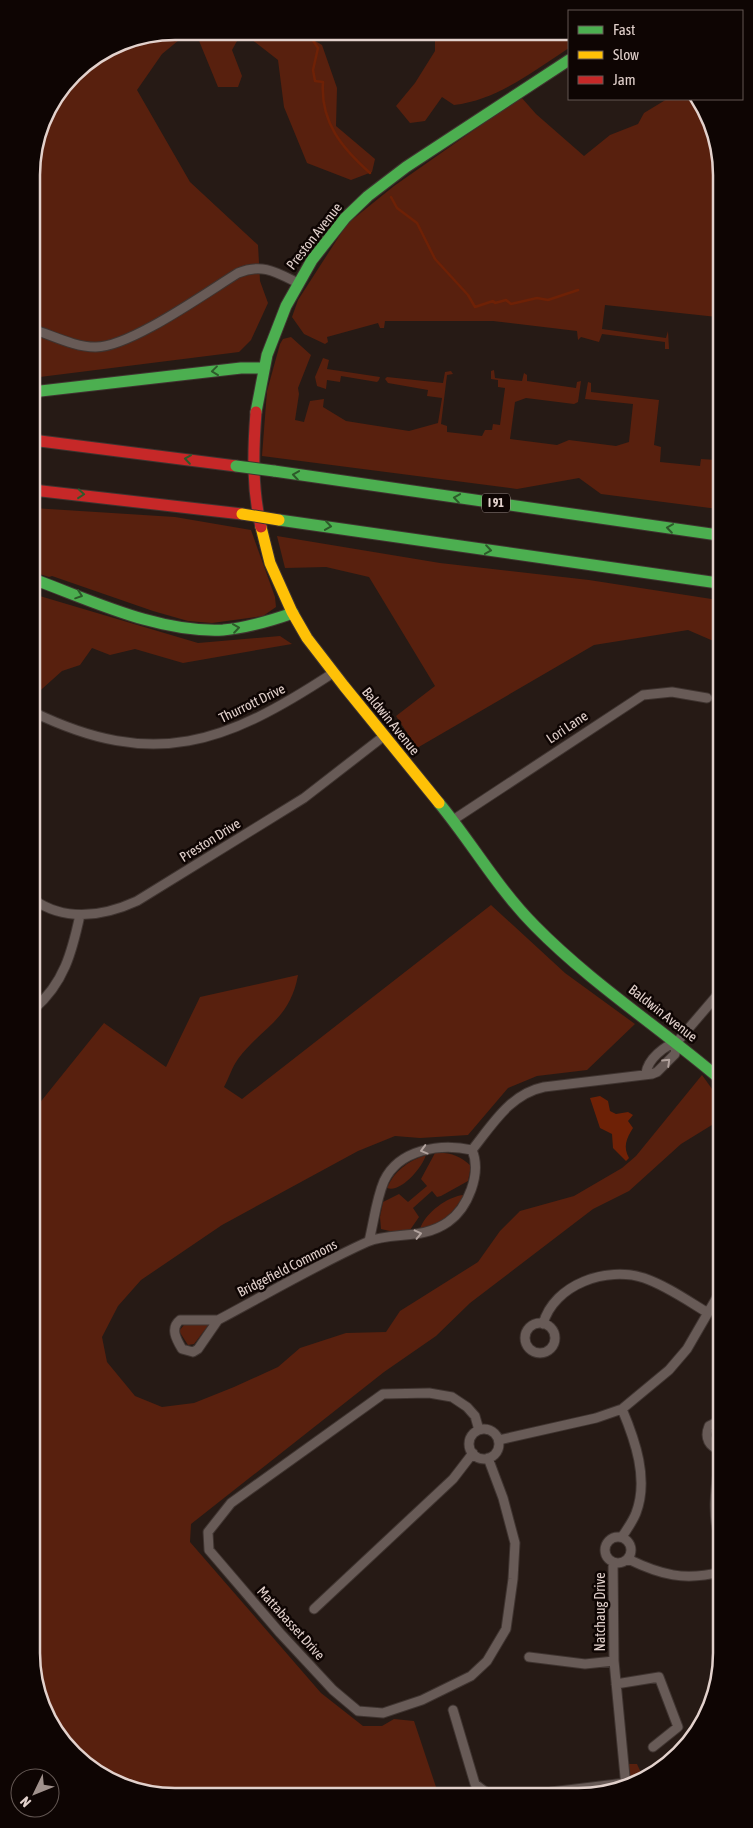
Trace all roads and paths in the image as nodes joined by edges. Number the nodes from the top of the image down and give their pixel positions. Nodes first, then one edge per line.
1 (568, 61) edge
2 (298, 283) junction
3 (40, 332) edge
4 (264, 368) junction
5 (40, 391) edge
6 (40, 441) edge
7 (40, 491) edge
8 (713, 534) edge
9 (40, 581) edge
10 (713, 582) edge
11 (293, 613) junction
12 (333, 673) junction
13 (707, 698) dead end
14 (40, 715) edge
15 (384, 736) junction
16 (453, 820) junction
17 (40, 903) edge
18 (80, 915) junction
19 (713, 1001) edge
20 (40, 1003) edge
21 (676, 1042) junction
22 (713, 1074) edge
23 (472, 1150) junction
24 (370, 1241) junction
25 (713, 1304) edge
26 (708, 1313) junction
27 (218, 1320) junction
28 (543, 1324) dead end
29 (622, 1409) junction
30 (713, 1424) edge
31 (479, 1430) junction
32 (499, 1440) junction
33 (713, 1446) edge
34 (473, 1453) junction
35 (488, 1458) junction
36 (622, 1537) junction
37 (628, 1558) junction
38 (614, 1562) junction
39 (713, 1574) edge
40 (314, 1609) dead end
41 (528, 1657) dead end
42 (614, 1661) junction
43 (616, 1684) junction
44 (453, 1710) dead end
45 (653, 1747) dead end
46 (625, 1779) edge
47 (480, 1788) edge

1 - 2 main road, Preston Avenue
2 - 3 street, Preston Avenue
2 - 4 main road, Baldwin Avenue
4 -> 5 main road
4 - 11 main road, Baldwin Avenue
8 -> 6 main road, I 91, bridge
7 -> 10 main road, bridge
9 -> 11 main road
11 - 12 main road, Baldwin Avenue
12 - 14 street, Thurrott Drive
12 - 15 main road, Baldwin Avenue
13 - 16 street, Lori Lane
15 - 16 main road, Baldwin Avenue
15 - 18 street, Preston Drive
16 - 21 main road, Baldwin Avenue
17 - 18 street, Preston Drive
18 - 20 street
19 - 21 street
21 - 22 main road, Baldwin Avenue
21 - 23 street
24 -> 23 street, Bridgefield Commons
23 -> 24 street
24 - 27 street, Bridgefield Commons
25 - 26 street
26 - 28 street
26 - 29 street
27 - 27 street, Bridgefield Commons
29 - 32 street
29 - 36 street, Natchaug Drive
30 - 33 street
31 - 32 street
31 - 34 street, Mattabasset Drive
31 - 35 street, Mattabasset Drive
32 - 35 street
34 - 35 street
34 - 40 street, Mattabasset Drive
36 - 37 street
36 - 38 street, Natchaug Drive
37 - 38 street, Natchaug Drive
37 - 39 street
38 - 42 street, Natchaug Drive
41 - 42 street, Natchaug Drive
42 - 43 street, Natchaug Drive
43 - 45 street
43 - 46 street, Natchaug Drive
44 - 47 street

